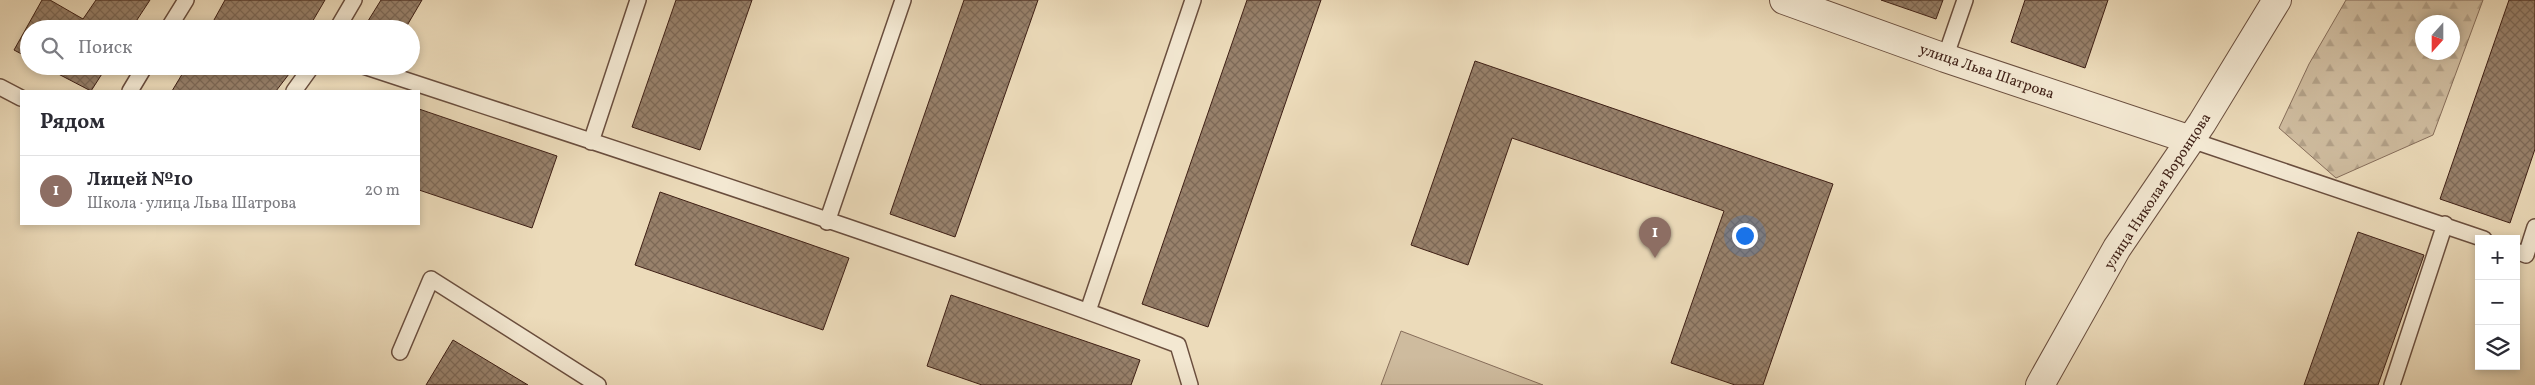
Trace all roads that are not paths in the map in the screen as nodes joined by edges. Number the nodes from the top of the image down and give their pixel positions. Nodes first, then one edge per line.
1 (186, 0) edge
2 (354, 0) edge
3 (638, 0) edge
4 (903, 0) edge
5 (1193, 0) edge
6 (1784, 0) edge
7 (1965, 0) edge
8 (2277, 0) edge
9 (174, 20) edge
10 (342, 20) edge
11 (1945, 58) junction
12 (140, 75) edge
13 (306, 75) edge
14 (390, 75) edge
15 (0, 87) edge
16 (131, 90) edge
17 (295, 90) edge
18 (20, 97) edge
19 (2191, 140) junction
20 (591, 142) junction
21 (828, 222) junction
22 (2445, 224) junction
23 (2535, 227) edge
24 (2475, 236) edge
25 (2520, 253) edge
26 (1088, 311) junction
27 (400, 352) dead end
28 (598, 385) edge
29 (1190, 385) edge
30 (2040, 385) edge
31 (2392, 385) edge

1 - 9 lane
2 - 10 lane
3 - 20 lane
4 - 21 lane
5 - 26 lane
6 - 11 street, улица Льва Шатрова
7 - 11 lane
8 - 19 street, улица Николая Воронцова
11 - 19 street, улица Льва Шатрова
12 - 16 lane
13 - 17 lane
14 - 20 lane
15 - 18 lane
19 - 22 lane
19 - 30 street, улица Николая Воронцова
20 - 21 lane
21 - 26 lane
22 - 24 lane
22 - 31 lane
23 - 25 lane
26 - 29 lane
27 - 28 lane

